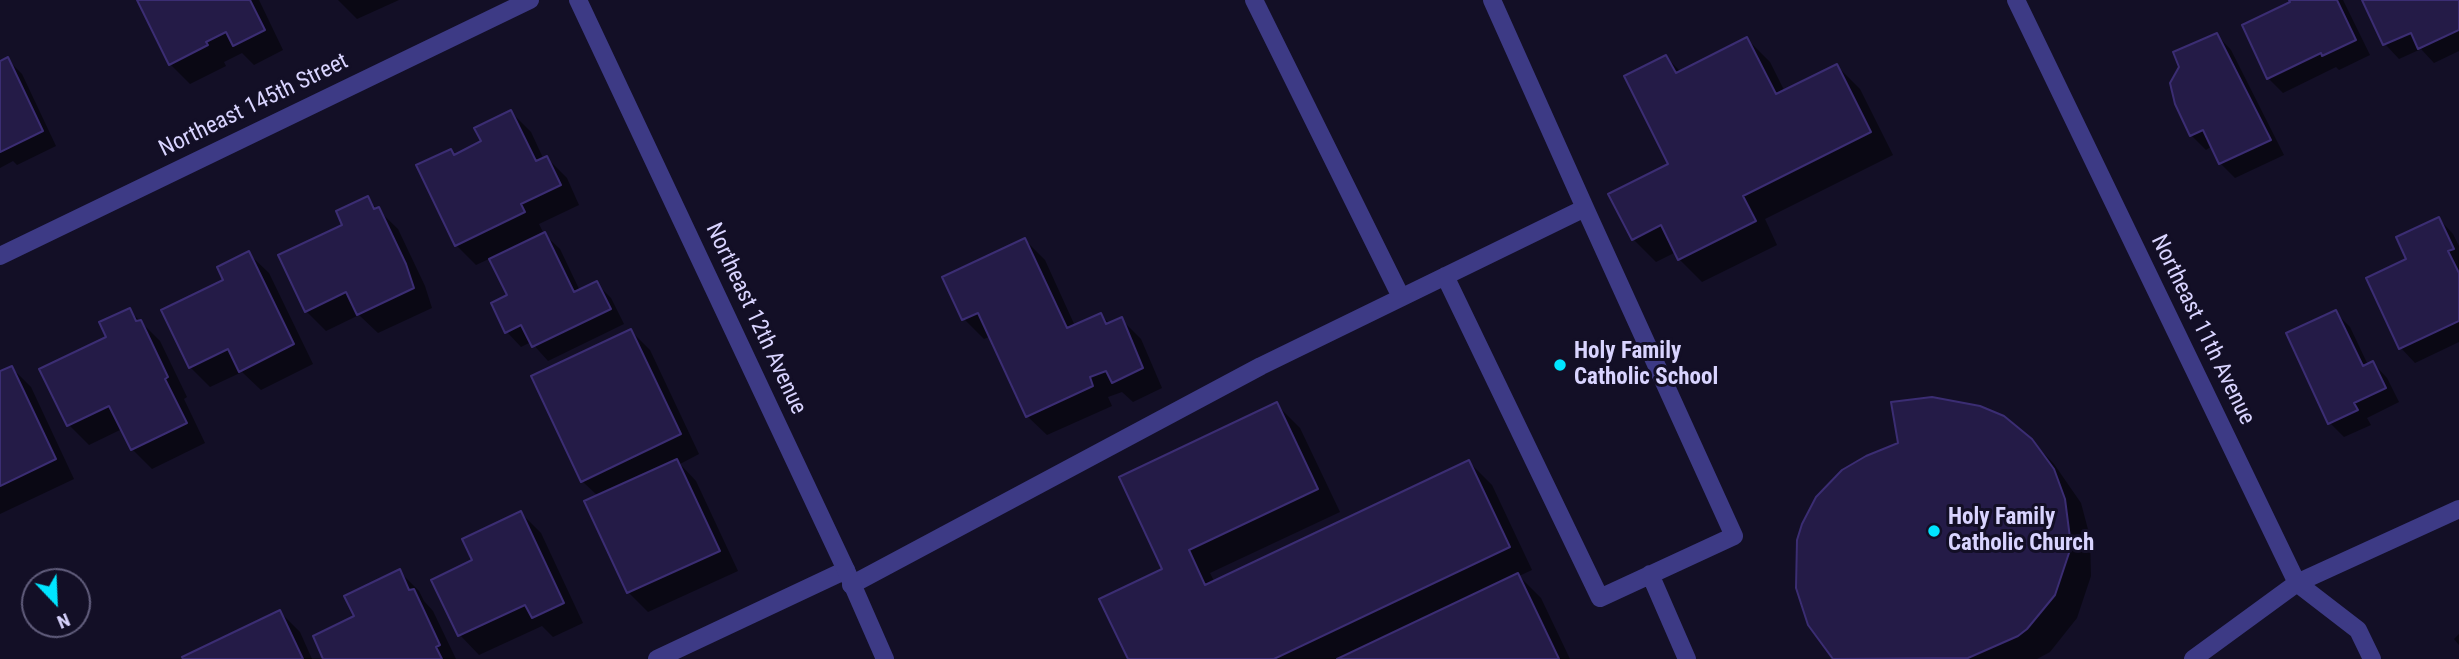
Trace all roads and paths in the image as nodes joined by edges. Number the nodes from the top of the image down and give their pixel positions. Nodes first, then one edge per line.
1 (530, 0) edge
2 (578, 0) edge
3 (1254, 0) edge
4 (1492, 0) edge
5 (2036, 0) edge
6 (2018, 4) edge
7 (1585, 208) junction
8 (0, 256) edge
9 (1445, 276) junction
10 (1401, 297) junction
11 (2459, 509) edge
12 (1650, 574) junction
13 (849, 577) junction
14 (2297, 583) junction
15 (657, 659) edge
16 (885, 659) edge
17 (1687, 659) edge
18 (2193, 659) edge
19 (2372, 659) edge

1 - 8 street, Northeast 145th Street
2 - 13 street, Northeast 12th Avenue
3 - 10 street
4 - 7 street
5 - 6 street
6 - 14 street, Northeast 11th Avenue
7 - 9 street
7 - 12 street
9 - 10 street
9 - 12 street
10 - 13 street
11 - 14 street
12 - 17 street
13 - 15 street
13 - 16 street, Northeast 12th Avenue
14 - 18 street
14 - 19 street, Northeast 11th Avenue

